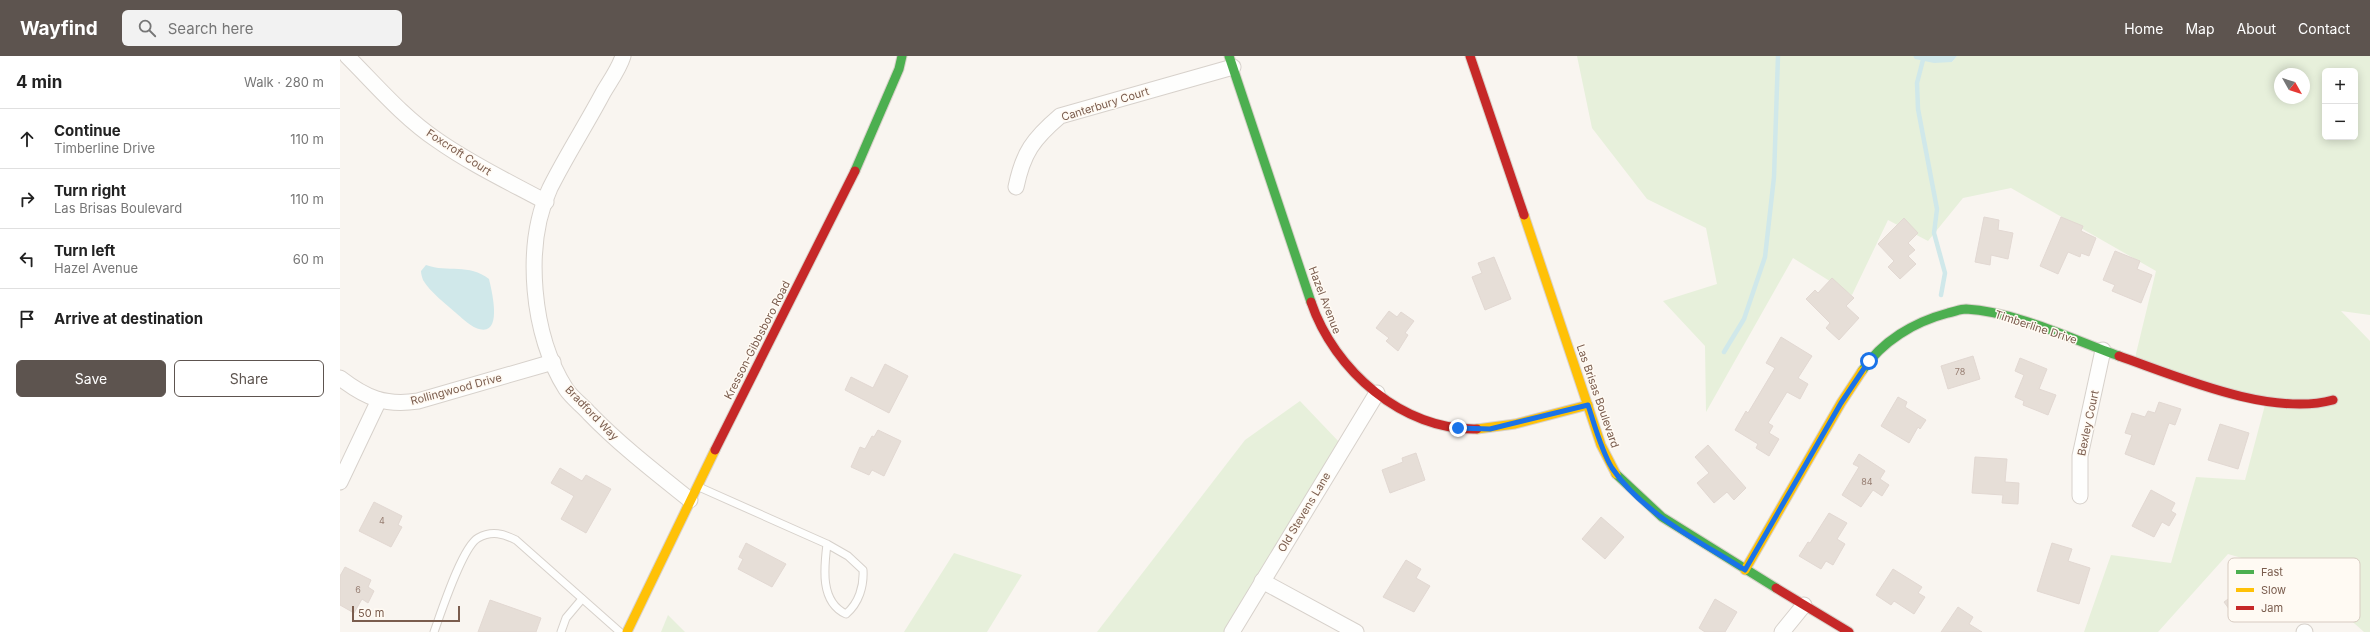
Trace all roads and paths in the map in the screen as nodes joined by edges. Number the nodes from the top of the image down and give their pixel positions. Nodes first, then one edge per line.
1 (347, 56) edge
2 (623, 56) edge
3 (902, 56) edge
4 (1470, 56) edge
5 (1231, 61) edge
6 (1016, 187) dead end
7 (546, 202) junction
8 (2104, 350) junction
9 (553, 362) junction
10 (340, 378) edge
11 (1377, 393) junction
12 (379, 400) junction
13 (2333, 400) dead end
14 (1588, 405) junction
15 (340, 482) edge
16 (696, 486) junction
17 (2080, 496) dead end
18 (690, 500) junction
19 (827, 544) junction
20 (1745, 570) junction
21 (1262, 581) junction
22 (582, 599) junction
23 (1804, 605) junction
24 (434, 632) edge
25 (561, 632) edge
26 (620, 632) edge
27 (627, 632) edge
28 (1232, 632) edge
29 (1356, 632) edge
30 (1782, 632) edge
31 (1849, 632) edge

1 - 7 street, Foxcroft Court
2 - 7 street, Bradford Way
3 - 16 street, Kresson-Gibbsboro Road
4 - 14 street, Las Brisas Boulevard
5 - 6 street, Canterbury Court
5 - 11 street, Hazel Avenue
7 - 9 street, Bradford Way
8 - 13 street, Timberline Drive
8 - 17 street, Bexley Court
8 - 20 street, Timberline Drive
9 - 12 street, Rollingwood Drive
9 - 18 street, Bradford Way
10 - 12 street, Rollingwood Drive
11 - 14 street, Hazel Avenue
11 - 21 street, Old Stevens Lane
12 - 15 street
14 - 20 street, Las Brisas Boulevard
16 - 18 street, Kresson-Gibbsboro Road
16 - 19 lane
18 - 27 street, Kresson-Gibbsboro Road
19 - 19 lane
20 - 23 street, Las Brisas Boulevard
21 - 28 street, Old Stevens Lane
21 - 29 street
22 - 24 lane
22 - 25 lane
22 - 26 lane
23 - 30 street
23 - 31 street, Las Brisas Boulevard

